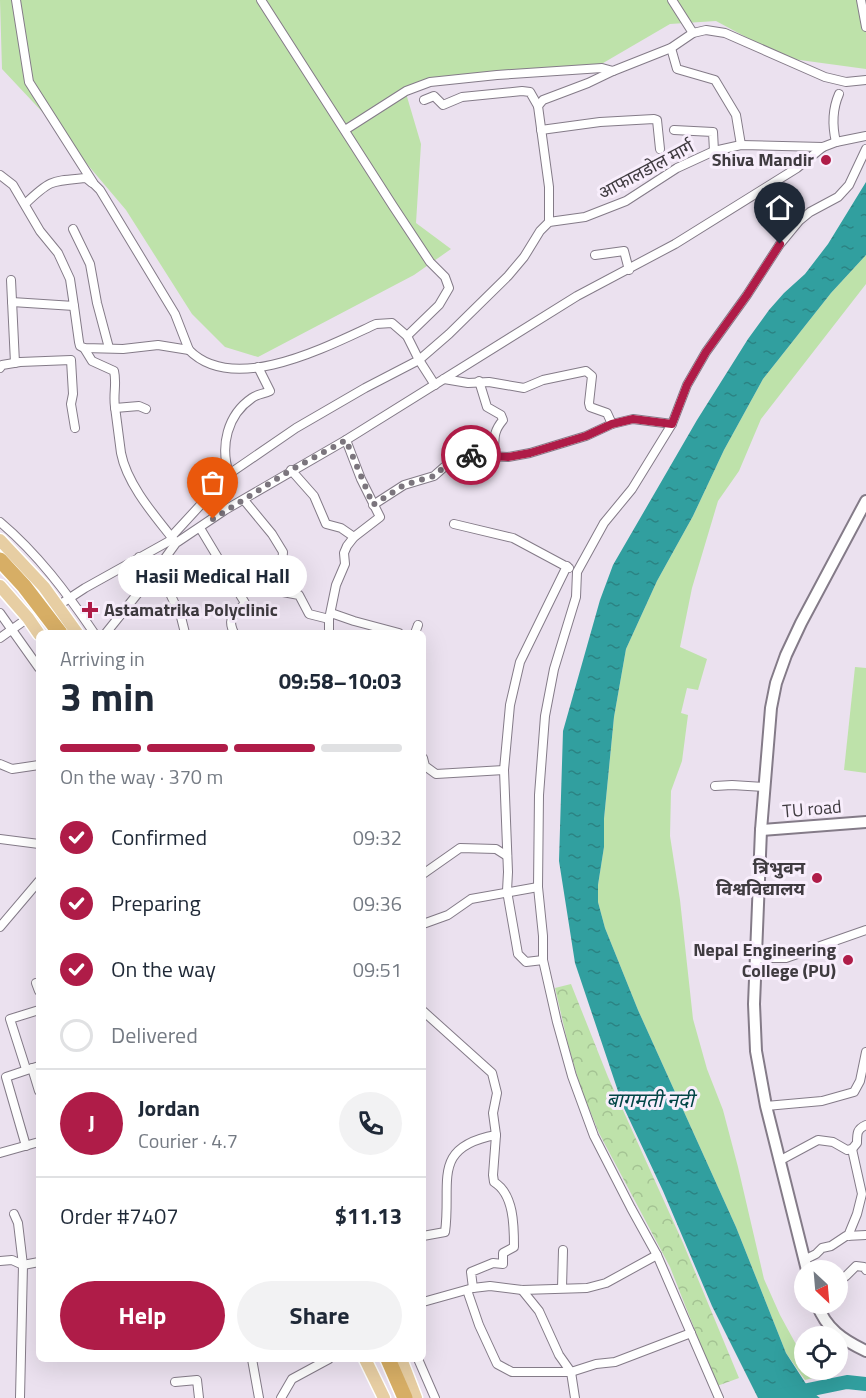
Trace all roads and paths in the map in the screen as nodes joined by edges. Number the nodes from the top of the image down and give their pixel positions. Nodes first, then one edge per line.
1 (16, 0) edge
2 (261, 0) edge
3 (672, 0) edge
4 (861, 0) edge
5 (866, 27) edge
6 (693, 33) junction
7 (671, 48) junction
8 (613, 71) junction
9 (866, 80) edge
10 (839, 94) dead end
11 (424, 100) dead end
12 (538, 106) junction
13 (345, 130) junction
14 (541, 130) junction
15 (674, 130) dead end
16 (866, 136) edge
17 (836, 142) junction
18 (741, 145) junction
19 (823, 147) junction
20 (660, 149) dead end
21 (866, 149) edge
22 (714, 151) junction
23 (0, 175) edge
24 (94, 184) junction
25 (26, 204) junction
26 (549, 222) junction
27 (73, 229) dead end
28 (595, 255) dead end
29 (629, 270) junction
30 (11, 280) dead end
31 (12, 302) junction
32 (74, 306) junction
33 (406, 336) junction
34 (84, 348) junction
35 (109, 348) junction
36 (189, 350) junction
37 (419, 360) junction
38 (15, 363) junction
39 (258, 367) junction
40 (0, 368) edge
41 (444, 379) junction
42 (479, 381) junction
43 (435, 384) junction
44 (115, 408) junction
45 (146, 409) dead end
46 (612, 424) junction
47 (672, 424) junction
48 (75, 428) dead end
49 (346, 440) junction
50 (494, 456) junction
51 (291, 470) junction
52 (229, 474) junction
53 (244, 500) junction
54 (866, 501) edge
55 (373, 505) junction
56 (0, 522) edge
57 (454, 524) dead end
58 (200, 528) junction
59 (354, 537) junction
60 (0, 540) edge
61 (173, 540) junction
62 (139, 557) junction
63 (0, 560) edge
64 (567, 567) junction
65 (155, 572) junction
66 (577, 572) junction
67 (0, 573) edge
68 (166, 585) dead end
69 (0, 586) edge
70 (64, 602) junction
71 (0, 613) edge
72 (330, 616) junction
73 (28, 618) junction
74 (13, 630) junction
75 (36, 630) edge
76 (48, 630) edge
77 (58, 630) edge
78 (76, 630) edge
79 (91, 630) edge
80 (108, 630) edge
81 (184, 630) edge
82 (233, 630) edge
83 (329, 630) edge
84 (388, 630) edge
85 (0, 638) edge
86 (36, 664) edge
87 (0, 764) edge
88 (36, 765) edge
89 (426, 767) edge
90 (504, 770) junction
91 (715, 786) dead end
92 (765, 787) junction
93 (866, 822) edge
94 (761, 830) junction
95 (0, 839) edge
96 (36, 844) edge
97 (507, 856) junction
98 (426, 872) edge
99 (36, 884) edge
100 (538, 887) junction
101 (507, 891) junction
102 (2, 921) edge
103 (426, 923) edge
104 (866, 930) edge
105 (755, 958) junction
106 (543, 960) junction
107 (36, 1011) edge
108 (426, 1014) edge
109 (866, 1052) edge
110 (32, 1068) edge
111 (766, 1106) junction
112 (866, 1125) edge
113 (496, 1135) junction
114 (36, 1143) edge
115 (26, 1146) junction
116 (852, 1149) junction
117 (0, 1153) edge
118 (778, 1161) junction
119 (14, 1214) dead end
120 (866, 1235) edge
121 (426, 1236) edge
122 (848, 1236) junction
123 (563, 1250) dead end
124 (657, 1255) junction
125 (804, 1260) edge
126 (810, 1260) edge
127 (0, 1261) edge
128 (36, 1263) edge
129 (23, 1265) junction
130 (866, 1269) edge
131 (848, 1274) edge
132 (562, 1288) junction
133 (470, 1289) junction
134 (522, 1290) junction
135 (426, 1301) edge
136 (821, 1314) edge
137 (691, 1333) junction
138 (866, 1351) edge
139 (253, 1362) edge
140 (323, 1362) edge
141 (366, 1362) edge
142 (380, 1362) edge
143 (389, 1362) edge
144 (402, 1362) edge
145 (419, 1362) edge
146 (571, 1372) junction
147 (175, 1382) dead end
148 (20, 1398) edge
149 (199, 1398) edge
150 (259, 1398) edge
151 (280, 1398) edge
152 (384, 1398) edge
153 (396, 1398) edge
154 (405, 1398) edge
155 (416, 1398) edge
156 (435, 1398) edge
157 (575, 1398) edge
158 (719, 1398) edge

1 - 24 street
2 - 13 street
3 - 6 street
4 - 5 street
6 - 7 street
6 - 9 street
7 - 8 street
7 - 18 street
8 - 12 street
8 - 13 street
10 - 17 street
11 - 12 street
12 - 14 street
13 - 33 street
14 - 20 street
14 - 26 street
15 - 22 street
16 - 17 street, आफालडोल मार्ग
17 - 19 street, आफालडोल मार्ग
18 - 19 street, आफालडोल मार्ग
18 - 22 street, आफालडोल मार्ग
19 - 29 street
21 - 47 street
22 - 26 street, आफालडोल मार्ग
23 - 25 street
24 - 25 street
24 - 36 street
25 - 32 street
26 - 37 street
27 - 35 street
28 - 29 street
29 - 41 street
30 - 31 street
31 - 32 street
31 - 38 street
32 - 34 street
33 - 37 street
33 - 39 street
34 - 35 street
34 - 44 street
35 - 36 street
36 - 39 street
37 - 43 street
37 - 52 street
38 - 40 street
38 - 48 street
39 - 52 street
41 - 42 street
41 - 43 street
42 - 46 street
42 - 50 street
43 - 49 street
44 - 45 street
44 - 61 street
46 - 47 street
46 - 50 street
47 - 66 street
49 - 51 street
49 - 55 street
50 - 55 street
51 - 53 street
51 - 59 street
52 - 61 street
53 - 58 street
53 - 72 street
54 - 92 main road
55 - 59 street
56 - 70 street
57 - 64 street
58 - 61 street
58 - 82 street
59 - 72 street
60 - 70 main road
61 - 62 street
61 - 65 street
62 - 65 street
62 - 70 street
63 - 77 highway
64 - 66 street
64 - 90 street
65 - 80 street
66 - 100 street
67 - 76 highway
68 - 81 street
69 - 73 main road
70 - 78 main road
70 - 79 street
71 - 74 street
72 - 83 street
72 - 84 street
73 - 74 street
73 - 75 main road
74 - 85 street
74 - 86 street
87 - 88 street
89 - 90 street
90 - 97 street
91 - 92 street
92 - 94 main road
93 - 94 main road, TU road
94 - 105 main road
95 - 96 street
97 - 98 street
97 - 101 street
99 - 102 street
100 - 101 street
100 - 106 street
101 - 103 street
101 - 106 street
104 - 105 street
105 - 111 main road
106 - 124 street
107 - 110 street
108 - 113 street
109 - 111 street
110 - 115 street
111 - 118 main road
112 - 116 street
113 - 121 street
113 - 133 street
114 - 115 street
115 - 117 street
116 - 118 street
116 - 122 street
118 - 125 main road
119 - 129 street
120 - 122 street
122 - 126 street
123 - 132 street
124 - 132 street
124 - 137 street
127 - 129 street
128 - 129 street
129 - 148 street
130 - 131 street
132 - 134 street
133 - 134 street
133 - 135 street
133 - 146 street
134 - 146 street
136 - 138 main road
137 - 146 street
137 - 158 street
139 - 150 street
140 - 151 street
141 - 152 main road
142 - 153 highway
143 - 154 highway
144 - 155 main road
145 - 156 street
146 - 157 street
147 - 149 street

